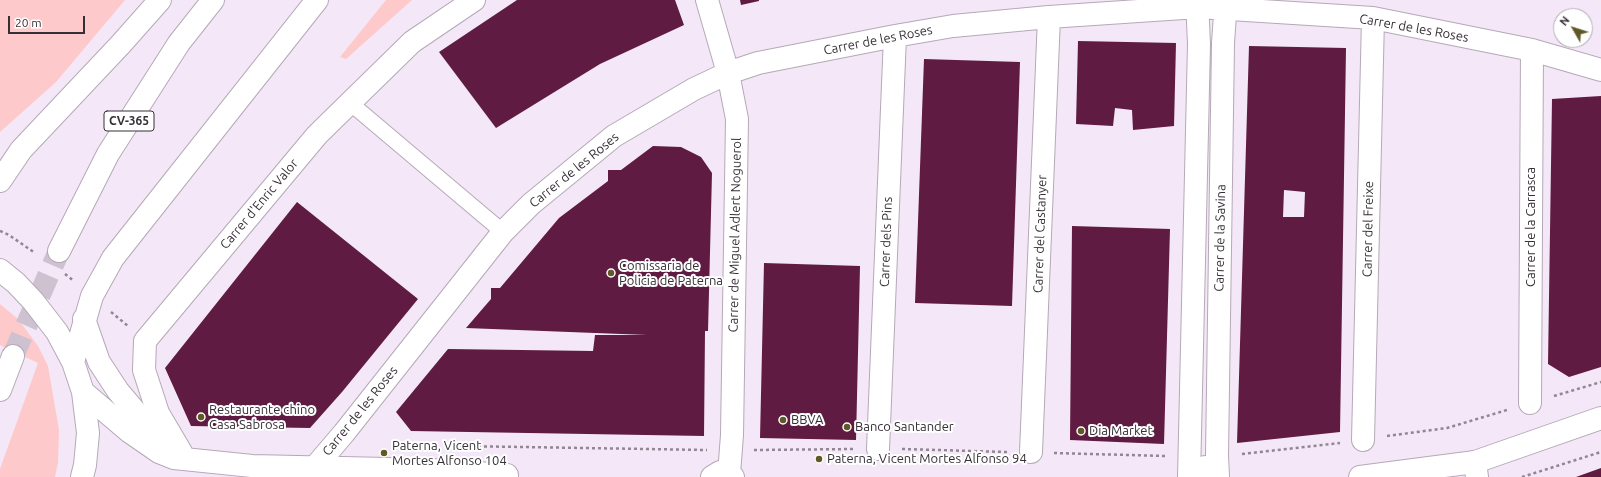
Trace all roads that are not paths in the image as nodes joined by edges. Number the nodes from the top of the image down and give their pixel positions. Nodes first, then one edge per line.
1 (160, 0) edge
2 (213, 0) edge
3 (317, 0) edge
4 (474, 0) edge
5 (707, 0) edge
6 (1198, 3) edge
7 (1225, 4) edge
8 (1049, 17) junction
9 (1373, 18) junction
10 (895, 36) junction
11 (1532, 50) junction
12 (1601, 70) edge
13 (728, 73) junction
14 (348, 102) junction
15 (21, 150) junction
16 (0, 164) edge
17 (0, 181) edge
18 (503, 232) junction
19 (59, 251) tunnel mouth
20 (0, 270) edge
21 (84, 319) junction
22 (13, 356) tunnel mouth
23 (73, 362) junction
24 (0, 390) edge
25 (83, 392) junction
26 (1530, 404) road end
27 (1601, 418) edge
28 (1364, 440) road end
29 (878, 449) road end
30 (1031, 452) road end
31 (187, 456) junction
32 (315, 467) junction
33 (1476, 469) edge
34 (513, 476) edge
35 (724, 476) edge
36 (82, 477) edge
37 (1189, 477) edge
38 (1217, 477) edge
39 (1360, 477) edge

1 - 15 street
2 - 19 street, CV-365
3 - 21 street
4 - 14 street, Carrer d'Enric Valor
5 - 13 street, Carrer de Miguel Adlert Noguerol
6 - 7 street, Carrer de les Roses
6 - 8 street, Carrer de les Roses
6 - 37 street, Carrer de la Savina
7 - 9 street, Carrer de les Roses
7 - 38 street, Carrer de la Savina
8 - 10 street, Carrer de les Roses
8 - 30 street, Carrer del Castanyer
9 - 11 street, Carrer de les Roses
9 - 28 street, Carrer del Freixe
10 - 13 street, Carrer de les Roses
10 - 29 street, Carrer dels Pins
11 - 12 street, Carrer de les Roses
11 - 26 street, Carrer de la Carrasca
13 - 18 street, Carrer de les Roses
13 - 35 street, Carrer de Miguel Adlert Noguerol
14 - 18 lane
14 - 31 street, Carrer d'Enric Valor
15 - 16 street
15 - 17 street
18 - 32 street, Carrer de les Roses
20 - 23 street
21 - 23 street
21 - 31 street
22 - 24 street
23 - 25 street
25 - 31 street
25 - 36 street
27 - 33 street
31 - 32 street
32 - 34 street
33 - 39 street
37 - 38 street

